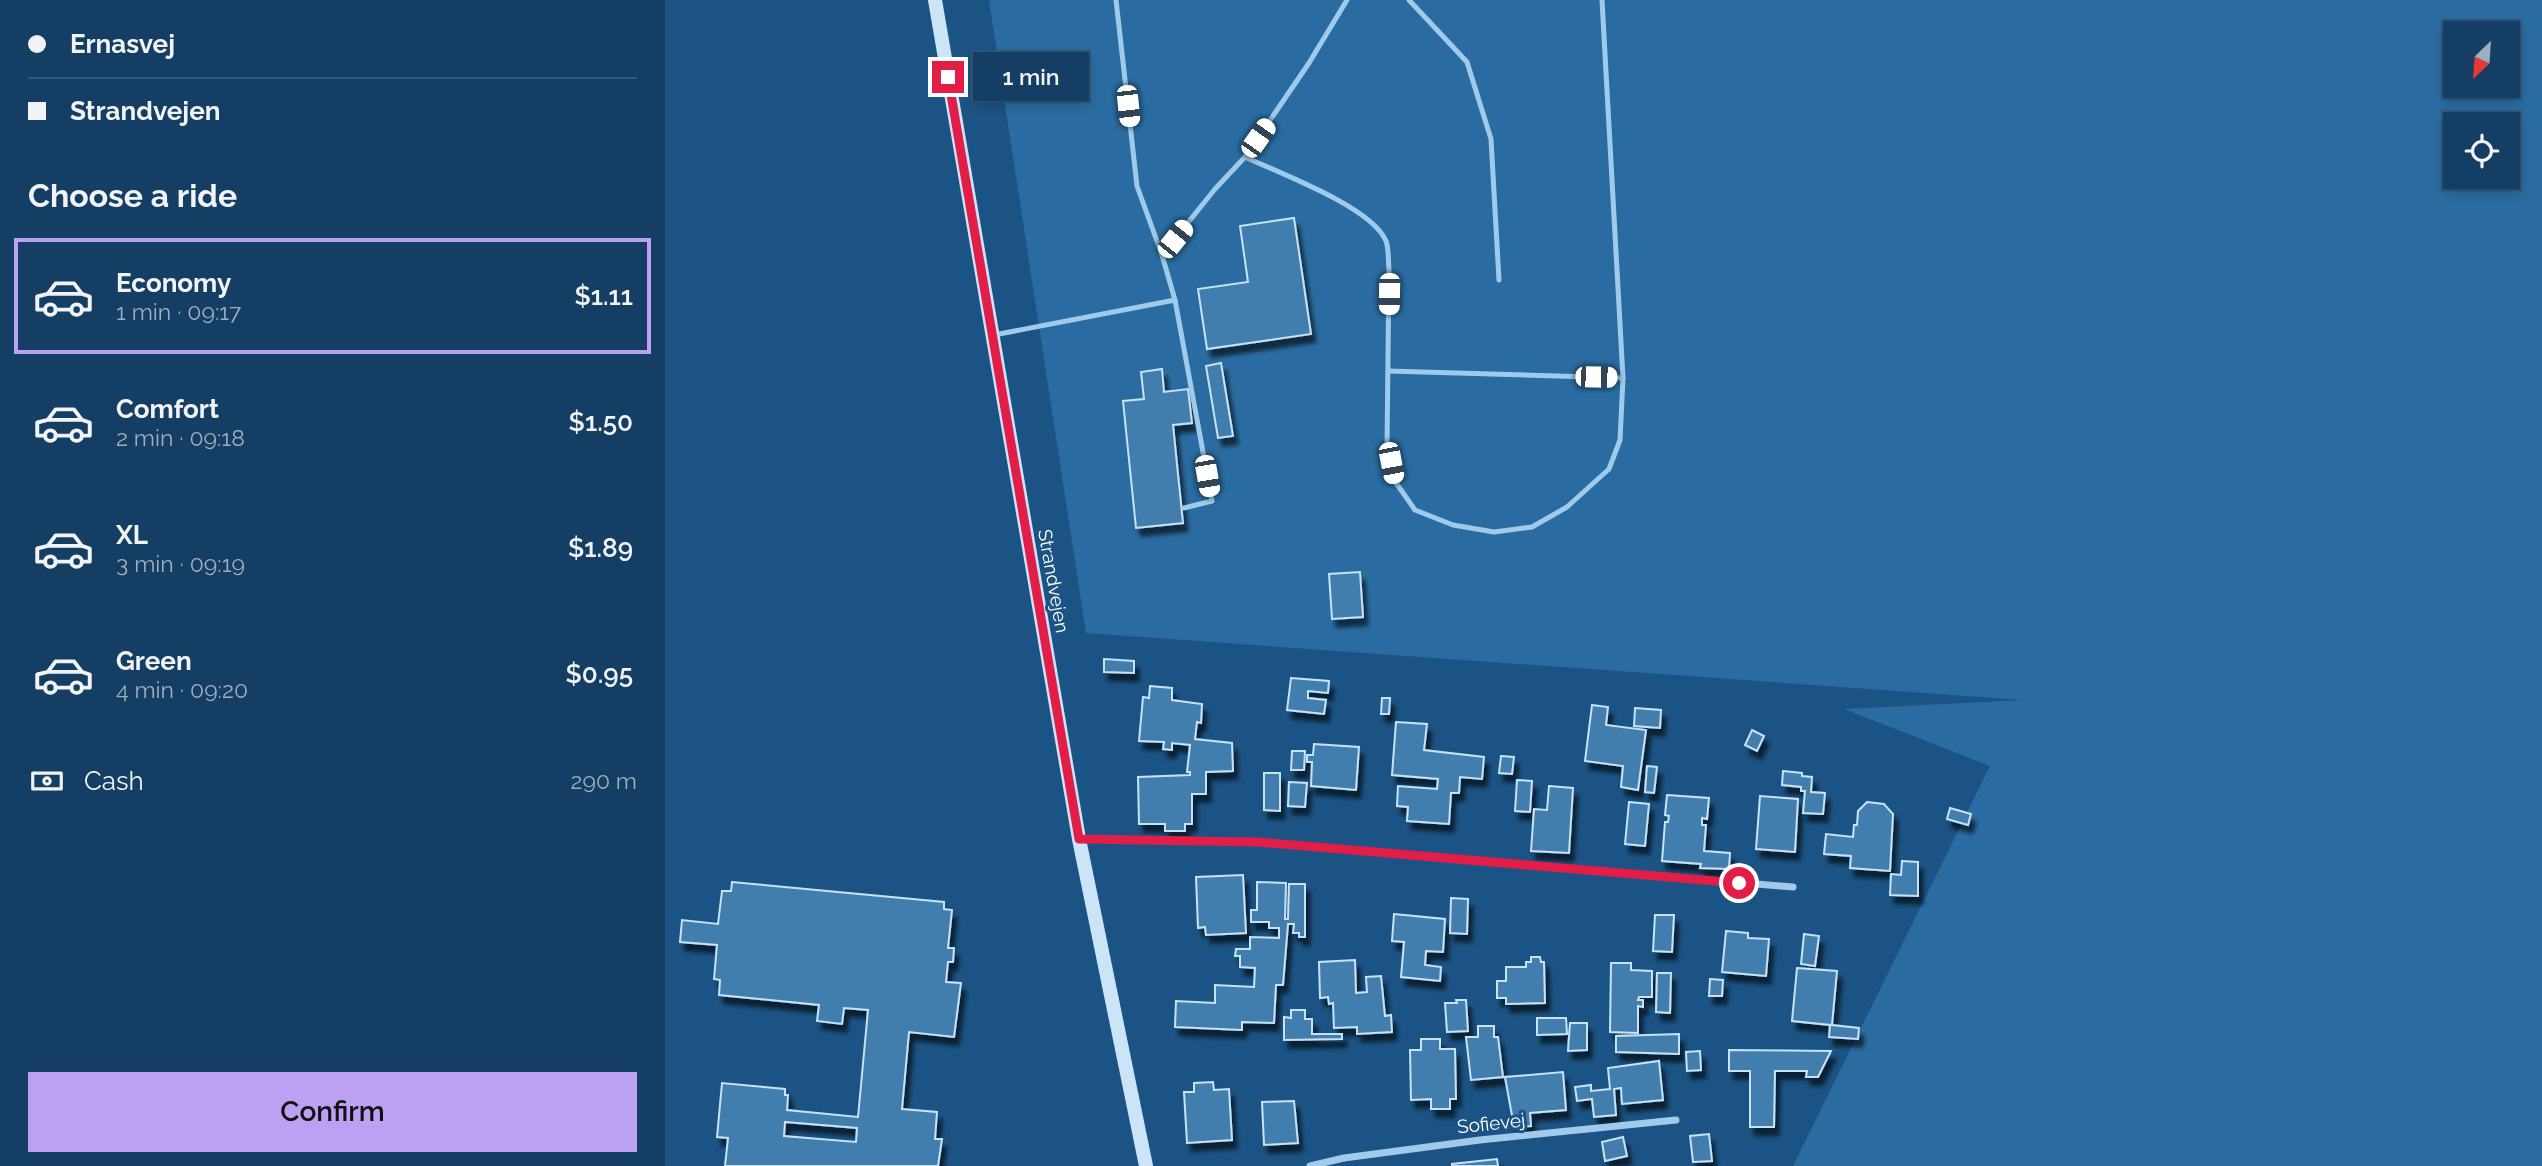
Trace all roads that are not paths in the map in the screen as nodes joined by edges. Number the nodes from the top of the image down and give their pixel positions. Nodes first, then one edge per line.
1 (935, 0) edge
2 (1117, 0) edge
3 (1347, 0) edge
4 (1409, 0) edge
5 (1602, 0) edge
6 (1245, 157) junction
7 (1162, 255) junction
8 (1499, 279) dead end
9 (1175, 300) junction
10 (991, 335) junction
11 (1388, 371) junction
12 (1623, 378) junction
13 (1184, 508) dead end
14 (1079, 839) junction
15 (1793, 887) dead end
16 (1676, 1120) dead end
17 (1146, 1166) edge
18 (1310, 1166) edge

1 - 10 main road, Strandvejen
2 - 7 lane
3 - 6 lane
4 - 8 lane
5 - 12 lane
6 - 7 lane
6 - 11 lane
7 - 9 lane
9 - 10 lane
9 - 13 lane
10 - 14 main road, Strandvejen
11 - 12 lane
11 - 12 lane
14 - 15 street
14 - 17 main road, Strandvejen
16 - 18 street, Sofievej

